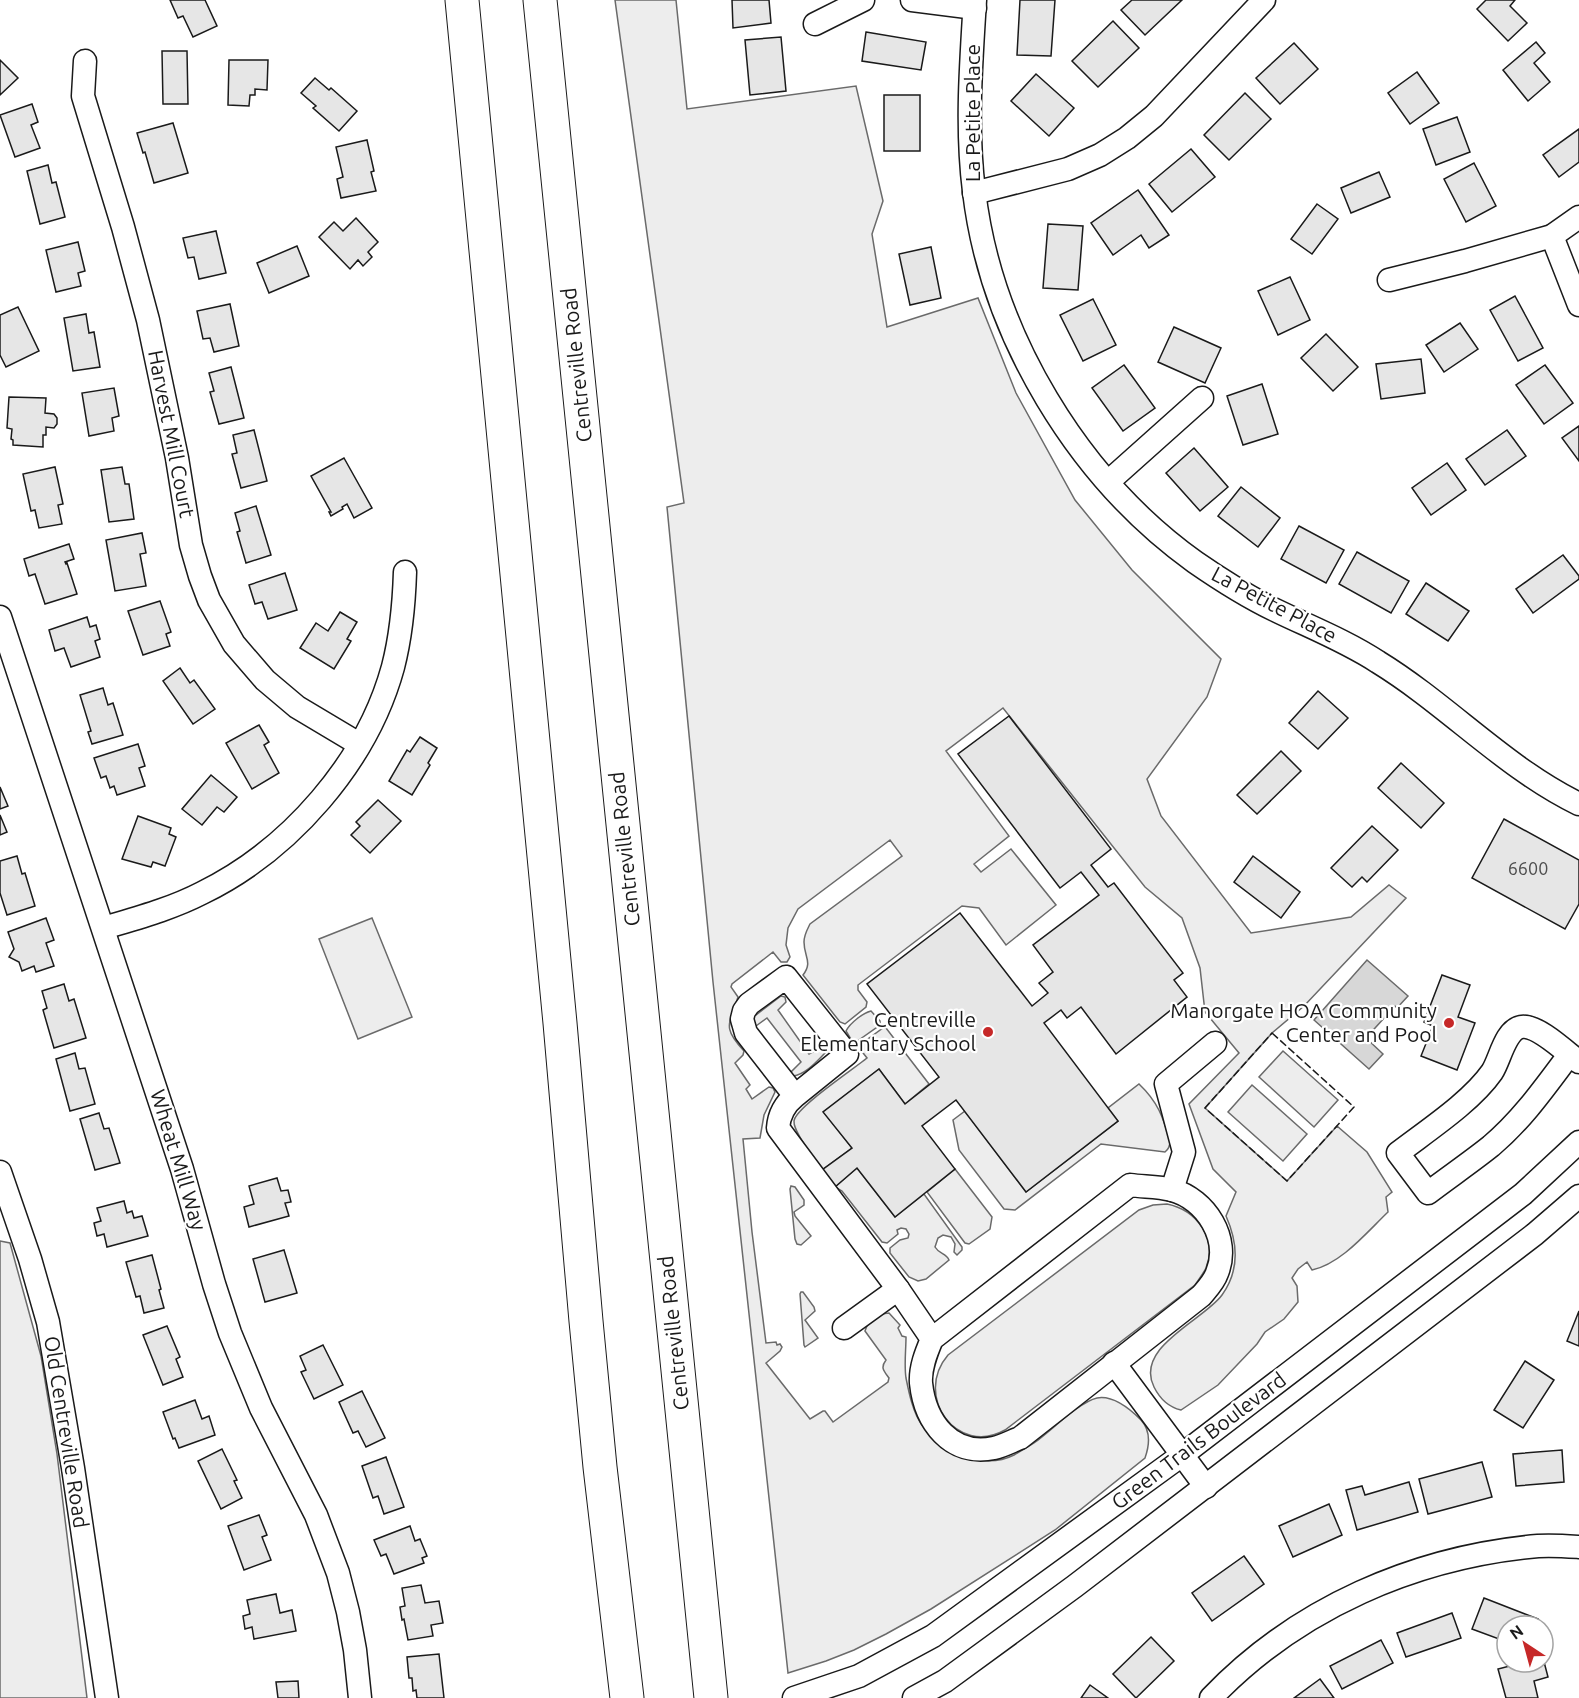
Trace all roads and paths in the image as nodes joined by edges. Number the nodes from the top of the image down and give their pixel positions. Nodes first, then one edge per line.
1 (462, 0) edge
2 (540, 0) edge
3 (863, 0) edge
4 (912, 0) edge
5 (1264, 0) edge
6 (975, 4) edge
7 (815, 24) dead end
8 (85, 62) dead end
9 (974, 193) junction
10 (1579, 218) edge
11 (1552, 236) junction
12 (1389, 280) dead end
13 (1579, 305) edge
14 (1202, 398) dead end
15 (1108, 482) junction
16 (405, 572) dead end
17 (0, 617) edge
18 (6, 654) edge
19 (359, 744) junction
20 (1579, 804) edge
21 (104, 928) junction
22 (1215, 1043) dead end
23 (1574, 1058) edge
24 (795, 1096) junction
25 (1579, 1142) edge
26 (0, 1172) edge
27 (1172, 1190) junction
28 (1579, 1196) edge
29 (898, 1289) junction
30 (844, 1328) dead end
31 (932, 1339) junction
32 (1114, 1364) junction
33 (1182, 1455) junction
34 (1206, 1486) junction
35 (1579, 1547) edge
36 (107, 1698) edge
37 (360, 1698) edge
38 (627, 1698) edge
39 (711, 1698) edge
40 (794, 1698) edge
41 (915, 1698) edge
42 (1211, 1698) edge

1 - 38 highway
2 - 39 highway, Centreville Road
3 - 7 street
4 - 6 street
5 - 9 street
6 - 9 street, La Petite Place
8 - 19 street, Harvest Mill Court
9 - 15 street, La Petite Place
10 - 11 street
11 - 12 street
11 - 13 street
14 - 15 street
15 - 20 street, La Petite Place
16 - 19 street
17 - 18 street, Wheat Mill Way
18 - 21 street, Wheat Mill Way
19 - 21 street
21 - 37 street, Wheat Mill Way
22 - 27 street
23 - 23 street
24 - 24 street
24 - 29 street
25 - 33 street, Green Trails Boulevard
26 - 36 street, Old Centreville Road
27 - 31 street
27 - 32 street
28 - 34 street, Green Trails Boulevard
29 - 30 street
29 - 31 street
31 - 32 street
32 - 33 street
33 - 34 street
33 - 40 street, Green Trails Boulevard
34 - 41 street, Green Trails Boulevard
35 - 42 street

